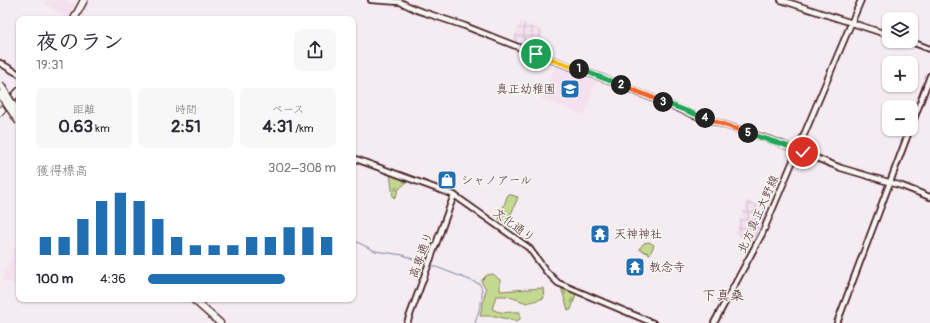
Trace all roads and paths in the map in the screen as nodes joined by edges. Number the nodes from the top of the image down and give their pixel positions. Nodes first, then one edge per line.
1 (84, 0) edge
2 (371, 0) edge
3 (781, 0) edge
4 (861, 0) edge
5 (76, 16) edge
6 (851, 23) junction
7 (882, 33) edge
8 (918, 44) edge
9 (930, 49) edge
10 (0, 63) edge
11 (16, 72) edge
12 (930, 76) edge
13 (0, 84) edge
14 (0, 94) edge
15 (16, 94) edge
16 (16, 109) edge
17 (918, 109) edge
18 (0, 112) edge
19 (16, 118) edge
20 (908, 136) edge
21 (797, 150) junction
22 (356, 159) edge
23 (890, 182) junction
24 (454, 195) junction
25 (930, 197) edge
26 (196, 302) edge
27 (220, 323) edge
28 (407, 323) edge
29 (653, 323) edge
30 (714, 323) edge
31 (837, 323) edge

1 - 5 highway
2 - 21 main road
3 - 6 main road
4 - 6 main road, 北方真正大野線
6 - 7 main road
6 - 21 main road, 北方真正大野線
8 - 9 main road
10 - 11 main road
12 - 17 main road
13 - 16 highway, bridge
14 - 19 highway, bridge
15 - 18 highway
20 - 23 main road
21 - 23 main road
21 - 30 main road, 北方真正大野線
22 - 24 main road, 文化通り
23 - 25 main road
23 - 31 main road
24 - 28 main road, 高専通り
24 - 29 main road, 文化通り
26 - 27 highway

